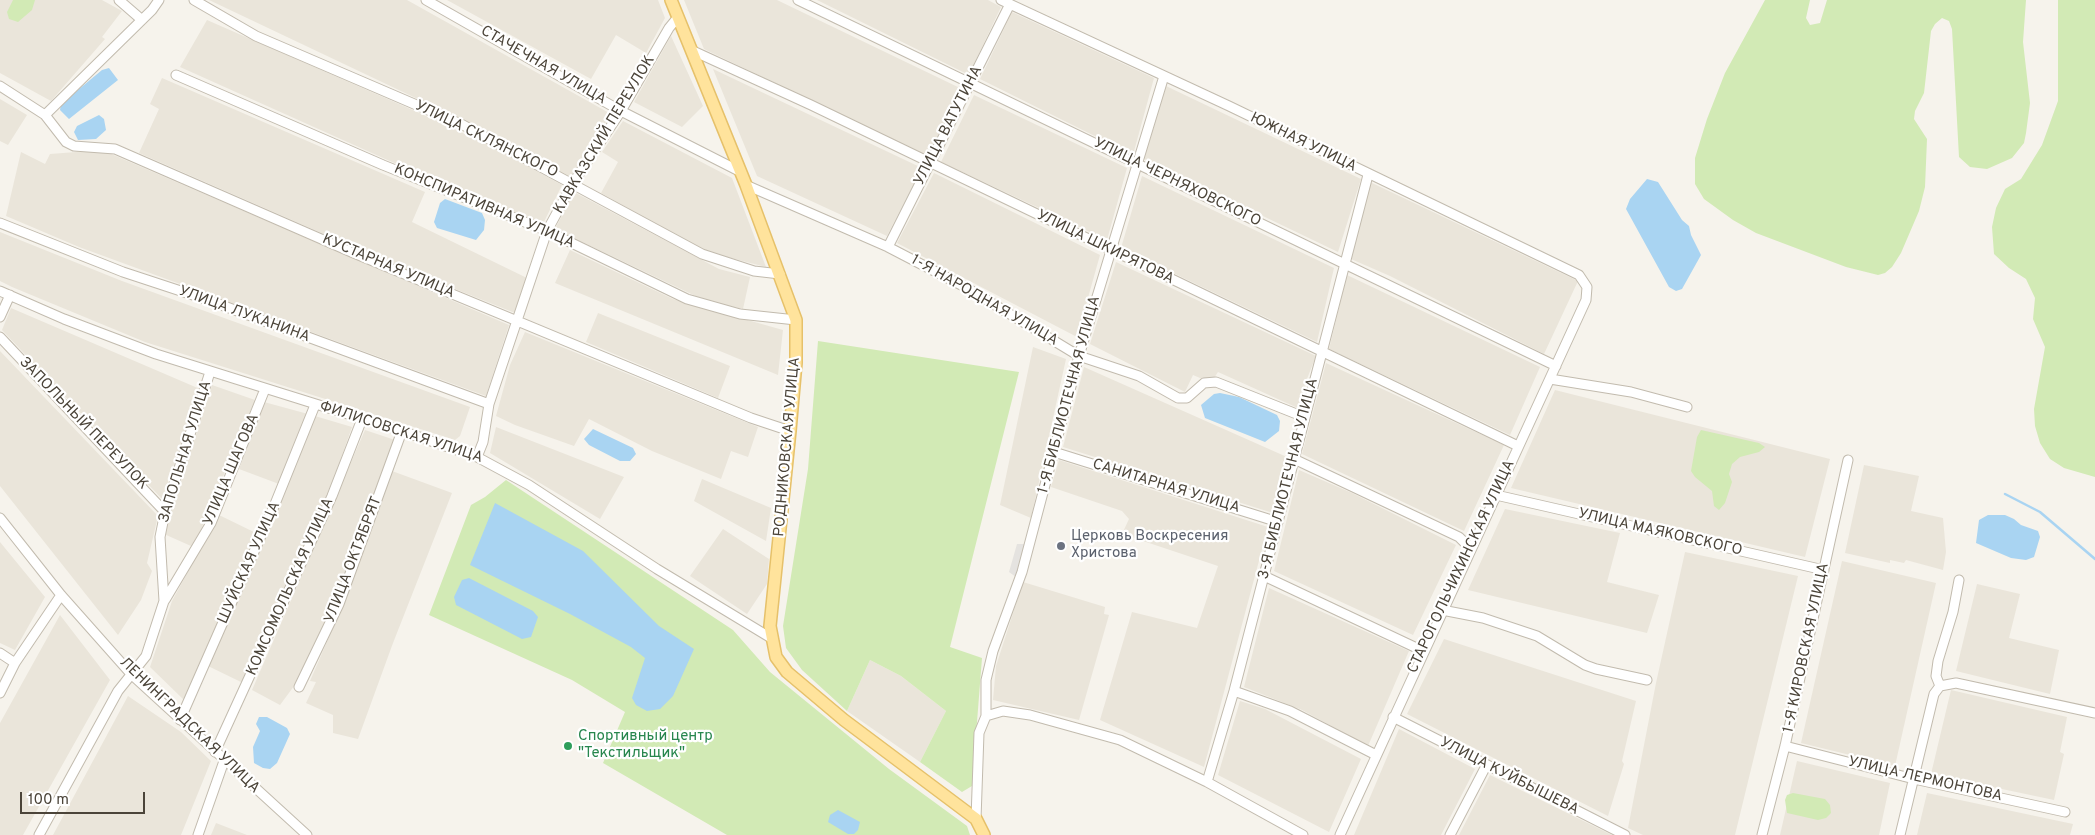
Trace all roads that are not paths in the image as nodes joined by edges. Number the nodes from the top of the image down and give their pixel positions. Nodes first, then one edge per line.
1 (119, 0) edge
2 (159, 0) edge
3 (194, 0) edge
4 (426, 0) edge
5 (671, 0) edge
6 (798, 0) edge
7 (1001, 0) edge
8 (1010, 4) junction
9 (678, 17) junction
10 (142, 20) junction
11 (691, 50) junction
12 (176, 75) dead end
13 (1164, 76) junction
14 (970, 84) junction
15 (0, 86) edge
16 (621, 111) junction
17 (45, 115) junction
18 (931, 164) junction
19 (1137, 164) junction
20 (741, 172) junction
21 (1368, 175) junction
22 (573, 183) junction
23 (746, 185) junction
24 (0, 223) edge
25 (547, 232) junction
26 (888, 248) junction
27 (1110, 251) junction
28 (1344, 264) junction
29 (780, 274) junction
30 (0, 291) edge
31 (10, 295) junction
32 (1586, 300) joint
33 (0, 317) edge
34 (796, 320) junction
35 (518, 321) junction
36 (0, 337) edge
37 (1322, 352) junction
38 (1079, 356) junction
39 (1556, 366) junction
40 (210, 372) junction
41 (1550, 379) junction
42 (265, 389) junction
43 (315, 404) junction
44 (489, 404) junction
45 (1687, 407) dead end
46 (1304, 417) junction
47 (362, 420) junction
48 (402, 431) junction
49 (790, 431) junction
50 (1518, 446) junction
51 (1054, 452) junction
52 (477, 457) junction
53 (1294, 459) junction
54 (1848, 460) dead end
55 (1496, 495) junction
56 (165, 512) junction
57 (0, 518) edge
58 (1278, 522) junction
59 (1471, 549) junction
60 (1824, 570) junction
61 (1264, 576) junction
62 (1959, 580) dead end
63 (61, 595) junction
64 (164, 601) junction
65 (1442, 610) junction
66 (771, 638) junction
67 (1423, 651) junction
68 (0, 653) edge
69 (16, 663) junction
70 (132, 676) junction
71 (1647, 680) dead end
72 (299, 686) dead end
73 (1940, 686) junction
74 (1234, 691) junction
75 (0, 693) edge
76 (2095, 713) edge
77 (986, 716) junction
78 (1393, 717) junction
79 (180, 720) junction
80 (1785, 746) junction
81 (215, 752) junction
82 (1376, 755) junction
83 (224, 761) junction
84 (1486, 766) junction
85 (1914, 779) junction
86 (1207, 782) junction
87 (2064, 812) dead end
88 (976, 819) junction
89 (39, 835) edge
90 (198, 835) edge
91 (307, 835) edge
92 (984, 835) edge
93 (1303, 835) edge
94 (1340, 835) edge
95 (1450, 835) edge
96 (1625, 835) edge
97 (1762, 835) edge
98 (1900, 835) edge

1 - 10 street
2 - 10 street
3 - 22 street, УЛИЦА СКЛЯНСКОГО
4 - 16 street, СТАЧЕЧНАЯ УЛИЦА
5 - 9 main road, РОДНИКОВСКАЯ УЛИЦА
6 - 14 street, УЛИЦА ЧЕРНЯХОВСКОГО
7 - 8 street, ЮЖНАЯ УЛИЦА
8 - 13 street, ЮЖНАЯ УЛИЦА
8 - 14 street, УЛИЦА ВАТУТИНА
9 - 11 main road, РОДНИКОВСКАЯ УЛИЦА
9 - 16 street, КАВКАЗСКИЙ ПЕРЕУЛОК
10 - 17 street
11 - 18 street, УЛИЦА ШКИРЯТОВА
11 - 20 main road, РОДНИКОВСКАЯ УЛИЦА
12 - 25 street, КОНСПИРАТИВНАЯ УЛИЦА
13 - 19 street, 1-Я БИБЛИОТЕЧНАЯ УЛИЦА
13 - 21 street, ЮЖНАЯ УЛИЦА
14 - 18 street, УЛИЦА ВАТУТИНА
14 - 19 street, УЛИЦА ЧЕРНЯХОВСКОГО
15 - 17 street, КУСТАРНАЯ УЛИЦА
16 - 20 street, СТАЧЕЧНАЯ УЛИЦА
16 - 22 street, КАВКАЗСКИЙ ПЕРЕУЛОК
17 - 35 street, КУСТАРНАЯ УЛИЦА
18 - 26 street, УЛИЦА ВАТУТИНА
18 - 27 street, УЛИЦА ШКИРЯТОВА
19 - 27 street, 1-Я БИБЛИОТЕЧНАЯ УЛИЦА
19 - 28 street, УЛИЦА ЧЕРНЯХОВСКОГО
20 - 23 main road, РОДНИКОВСКАЯ УЛИЦА
21 - 28 street, 3-Я БИБЛИОТЕЧНАЯ УЛИЦА
21 - 32 street, ЮЖНАЯ УЛИЦА
22 - 25 street, КАВКАЗСКИЙ ПЕРЕУЛОК
22 - 29 street, УЛИЦА СКЛЯНСКОГО
23 - 26 street, 1-Я НАРОДНАЯ УЛИЦА
23 - 29 main road, РОДНИКОВСКАЯ УЛИЦА
24 - 44 street, УЛИЦА ЛУКАНИНА
25 - 34 street, КОНСПИРАТИВНАЯ УЛИЦА
25 - 35 street, КАВКАЗСКИЙ ПЕРЕУЛОК
26 - 38 street, 1-Я НАРОДНАЯ УЛИЦА
27 - 37 street, УЛИЦА ШКИРЯТОВА
27 - 38 street, 1-Я БИБЛИОТЕЧНАЯ УЛИЦА
28 - 37 street, 3-Я БИБЛИОТЕЧНАЯ УЛИЦА
28 - 39 street, УЛИЦА ЧЕРНЯХОВСКОГО
29 - 34 main road, РОДНИКОВСКАЯ УЛИЦА
30 - 31 street, ФИЛИСОВСКАЯ УЛИЦА
31 - 33 street
31 - 40 street, ФИЛИСОВСКАЯ УЛИЦА
32 - 39 street, СТАРОГОЛЬЧИХИНСКАЯ УЛИЦА
34 - 49 main road, РОДНИКОВСКАЯ УЛИЦА
35 - 44 street, КАВКАЗСКИЙ ПЕРЕУЛОК
35 - 49 street, КУСТАРНАЯ УЛИЦА
36 - 56 street, ЗАПОЛЬНЫЙ ПЕРЕУЛОК
37 - 46 street, 3-Я БИБЛИОТЕЧНАЯ УЛИЦА
37 - 50 street, УЛИЦА ШКИРЯТОВА
38 - 46 street, 1-Я НАРОДНАЯ УЛИЦА
38 - 51 street, 1-Я БИБЛИОТЕЧНАЯ УЛИЦА
39 - 41 street, СТАРОГОЛЬЧИХИНСКАЯ УЛИЦА
40 - 42 street, ФИЛИСОВСКАЯ УЛИЦА
40 - 56 street, ЗАПОЛЬНАЯ УЛИЦА
41 - 45 street
41 - 50 street, СТАРОГОЛЬЧИХИНСКАЯ УЛИЦА
42 - 43 street, ФИЛИСОВСКАЯ УЛИЦА
42 - 64 street, УЛИЦА ШАГОВА
43 - 47 street, ФИЛИСОВСКАЯ УЛИЦА
43 - 79 street, ШУЙСКАЯ УЛИЦА
44 - 52 street, КАВКАЗСКИЙ ПЕРЕУЛОК
46 - 53 street, 3-Я БИБЛИОТЕЧНАЯ УЛИЦА
47 - 48 street, ФИЛИСОВСКАЯ УЛИЦА
47 - 81 street, КОМСОМОЛЬСКАЯ УЛИЦА
48 - 52 street, ФИЛИСОВСКАЯ УЛИЦА
48 - 72 street, УЛИЦА ОКТЯБРЯТ
49 - 66 main road, РОДНИКОВСКАЯ УЛИЦА
50 - 55 street, СТАРОГОЛЬЧИХИНСКАЯ УЛИЦА
51 - 58 street, САНИТАРНАЯ УЛИЦА
51 - 77 street, 1-Я БИБЛИОТЕЧНАЯ УЛИЦА
52 - 66 street, ФИЛИСОВСКАЯ УЛИЦА
53 - 58 street, 3-Я БИБЛИОТЕЧНАЯ УЛИЦА
53 - 59 street
54 - 60 street, 1-Я КИРОВСКАЯ УЛИЦА
55 - 59 street, СТАРОГОЛЬЧИХИНСКАЯ УЛИЦА
55 - 60 street, УЛИЦА МАЯКОВСКОГО
56 - 64 street, ЗАПОЛЬНАЯ УЛИЦА
57 - 63 street, ЛЕНИНГРАДСКАЯ УЛИЦА
58 - 61 street, 3-Я БИБЛИОТЕЧНАЯ УЛИЦА
59 - 65 street, СТАРОГОЛЬЧИХИНСКАЯ УЛИЦА
60 - 80 street, 1-Я КИРОВСКАЯ УЛИЦА
61 - 67 street
61 - 74 street, 3-Я БИБЛИОТЕЧНАЯ УЛИЦА
62 - 73 street
63 - 69 street
63 - 70 street, ЛЕНИНГРАДСКАЯ УЛИЦА
64 - 70 street, ЗАПОЛЬНАЯ УЛИЦА
65 - 67 street, СТАРОГОЛЬЧИХИНСКАЯ УЛИЦА
65 - 71 street
66 - 88 main road, РОДНИКОВСКАЯ УЛИЦА
67 - 78 street, СТАРОГОЛЬЧИХИНСКАЯ УЛИЦА
68 - 69 street
69 - 75 street
70 - 79 street, ЛЕНИНГРАДСКАЯ УЛИЦА
70 - 89 street, ЗАПОЛЬНАЯ УЛИЦА
73 - 76 street
73 - 85 street
74 - 82 street
74 - 86 street, 3-Я БИБЛИОТЕЧНАЯ УЛИЦА
77 - 86 street
77 - 88 street, 1-Я БИБЛИОТЕЧНАЯ УЛИЦА
78 - 82 street, СТАРОГОЛЬЧИХИНСКАЯ УЛИЦА
78 - 84 street, УЛИЦА КУЙБЫШЕВА
79 - 81 street, ЛЕНИНГРАДСКАЯ УЛИЦА
80 - 85 street, УЛИЦА ЛЕРМОНТОВА
80 - 97 street, 1-Я КИРОВСКАЯ УЛИЦА
81 - 83 street, ЛЕНИНГРАДСКАЯ УЛИЦА
82 - 94 street, СТАРОГОЛЬЧИХИНСКАЯ УЛИЦА
83 - 90 street
83 - 91 street, ЛЕНИНГРАДСКАЯ УЛИЦА
84 - 95 street
84 - 96 street, УЛИЦА КУЙБЫШЕВА
85 - 87 street, УЛИЦА ЛЕРМОНТОВА
85 - 98 street
86 - 93 street
88 - 92 main road

